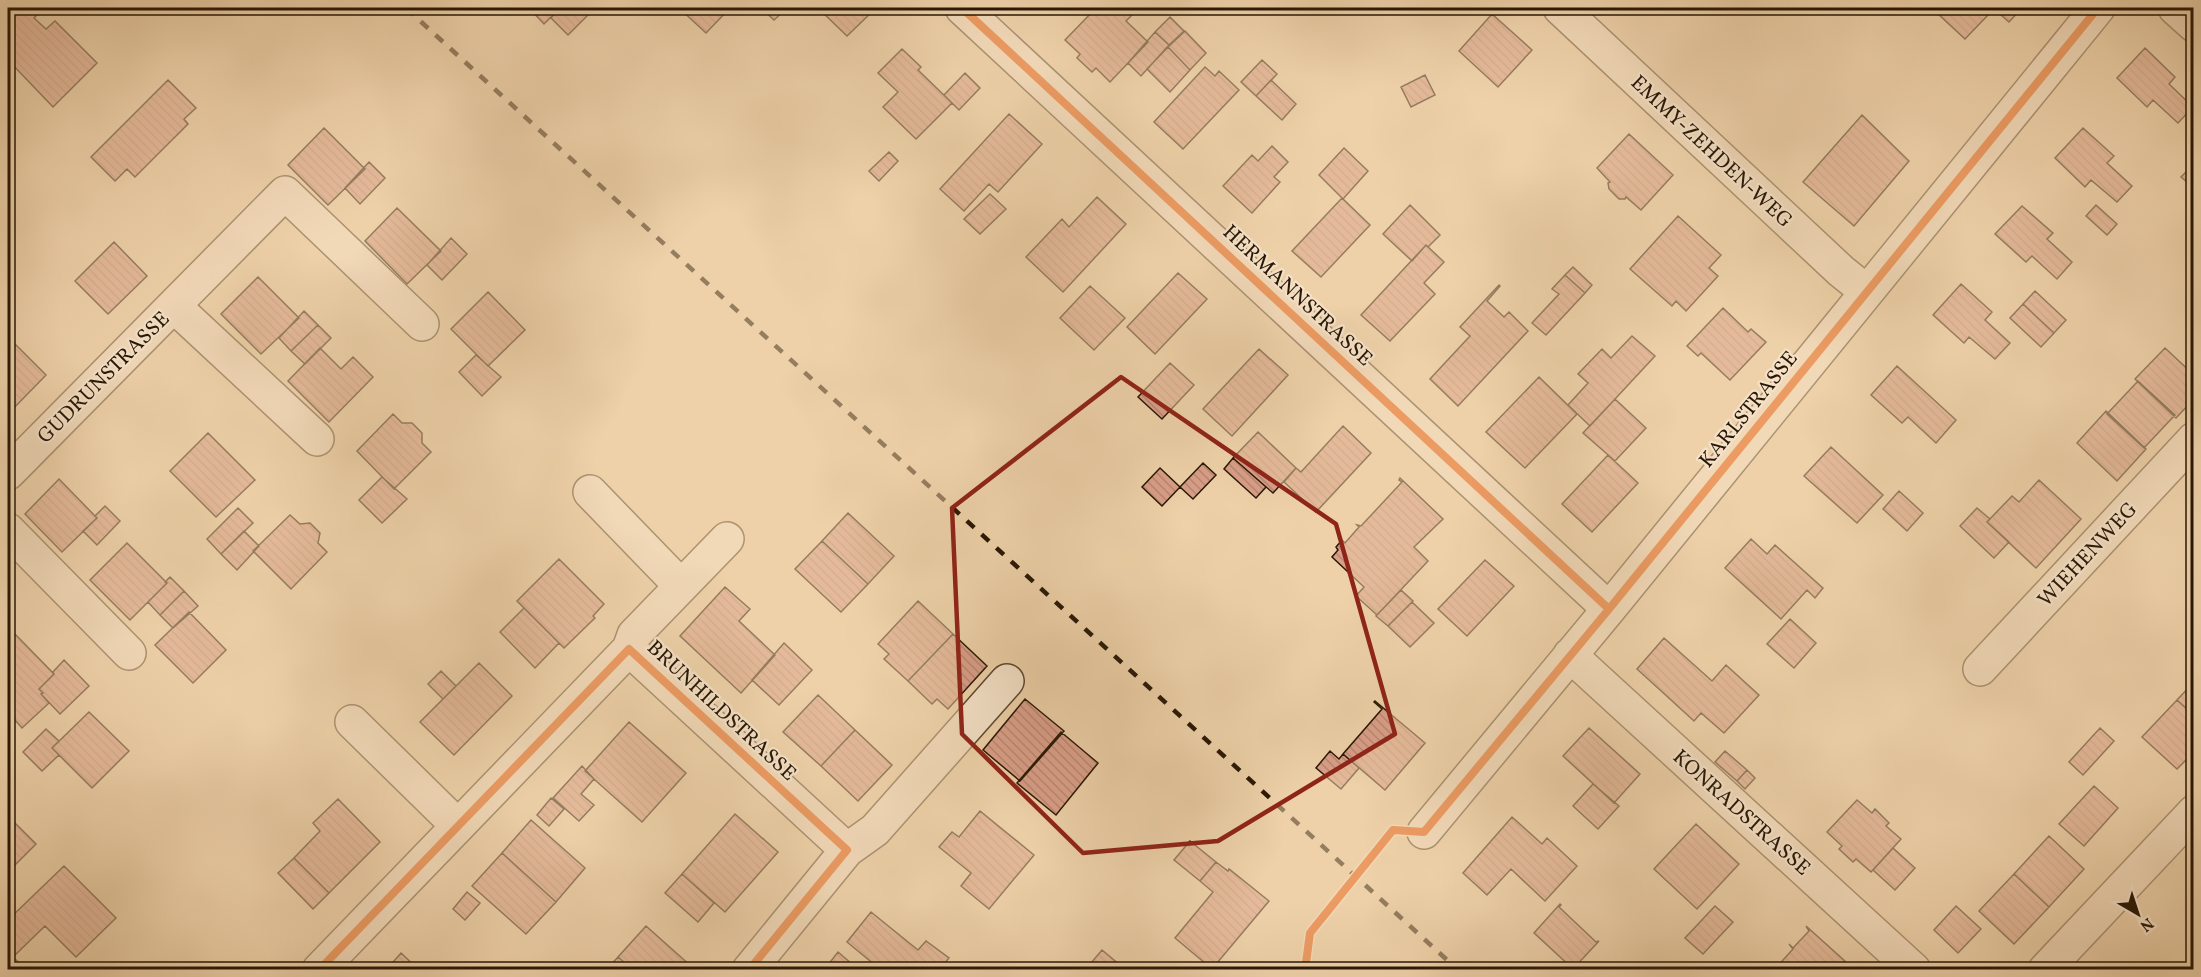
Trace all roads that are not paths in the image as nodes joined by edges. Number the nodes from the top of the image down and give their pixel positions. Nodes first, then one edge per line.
1 (962, 8) edge
2 (1560, 8) edge
3 (2098, 8) edge
4 (2175, 8) edge
5 (2193, 25) edge
6 (1867, 292) junction
7 (174, 306) junction
8 (422, 324) dead end
9 (317, 439) dead end
10 (2193, 439) edge
11 (8, 473) edge
12 (590, 492) dead end
13 (8, 530) edge
14 (728, 539) dead end
15 (681, 586) junction
16 (1609, 609) junction
17 (629, 648) junction
18 (129, 653) dead end
19 (1570, 655) junction
20 (1980, 669) dead end
21 (1007, 681) dead end
22 (352, 722) dead end
23 (2193, 812) edge
24 (458, 826) junction
25 (1424, 832) dead end
26 (847, 850) junction
27 (319, 969) edge
28 (749, 969) edge
29 (1914, 969) edge
30 (2045, 969) edge

1 - 16 street, HERMANNSTRASSE
2 - 6 street, EMMY-ZEHDEN-WEG
3 - 6 street, KARLSTRASSE
4 - 5 street
6 - 16 street, KARLSTRASSE
7 - 8 street, GUDRUNSTRASSE
7 - 9 street, GUDRUNSTRASSE
7 - 11 street, GUDRUNSTRASSE
10 - 20 street, WIEHENWEG
12 - 15 street
13 - 18 street
14 - 15 street, BRUNHILDSTRASSE
15 - 17 street, BRUNHILDSTRASSE
16 - 19 street, KARLSTRASSE
17 - 24 street, BRUNHILDSTRASSE
17 - 26 street, BRUNHILDSTRASSE
19 - 25 street, KARLSTRASSE
19 - 29 street, KONRADSTRASSE
21 - 26 street
22 - 24 street
23 - 30 street
24 - 27 street, BRUNHILDSTRASSE
26 - 28 street

